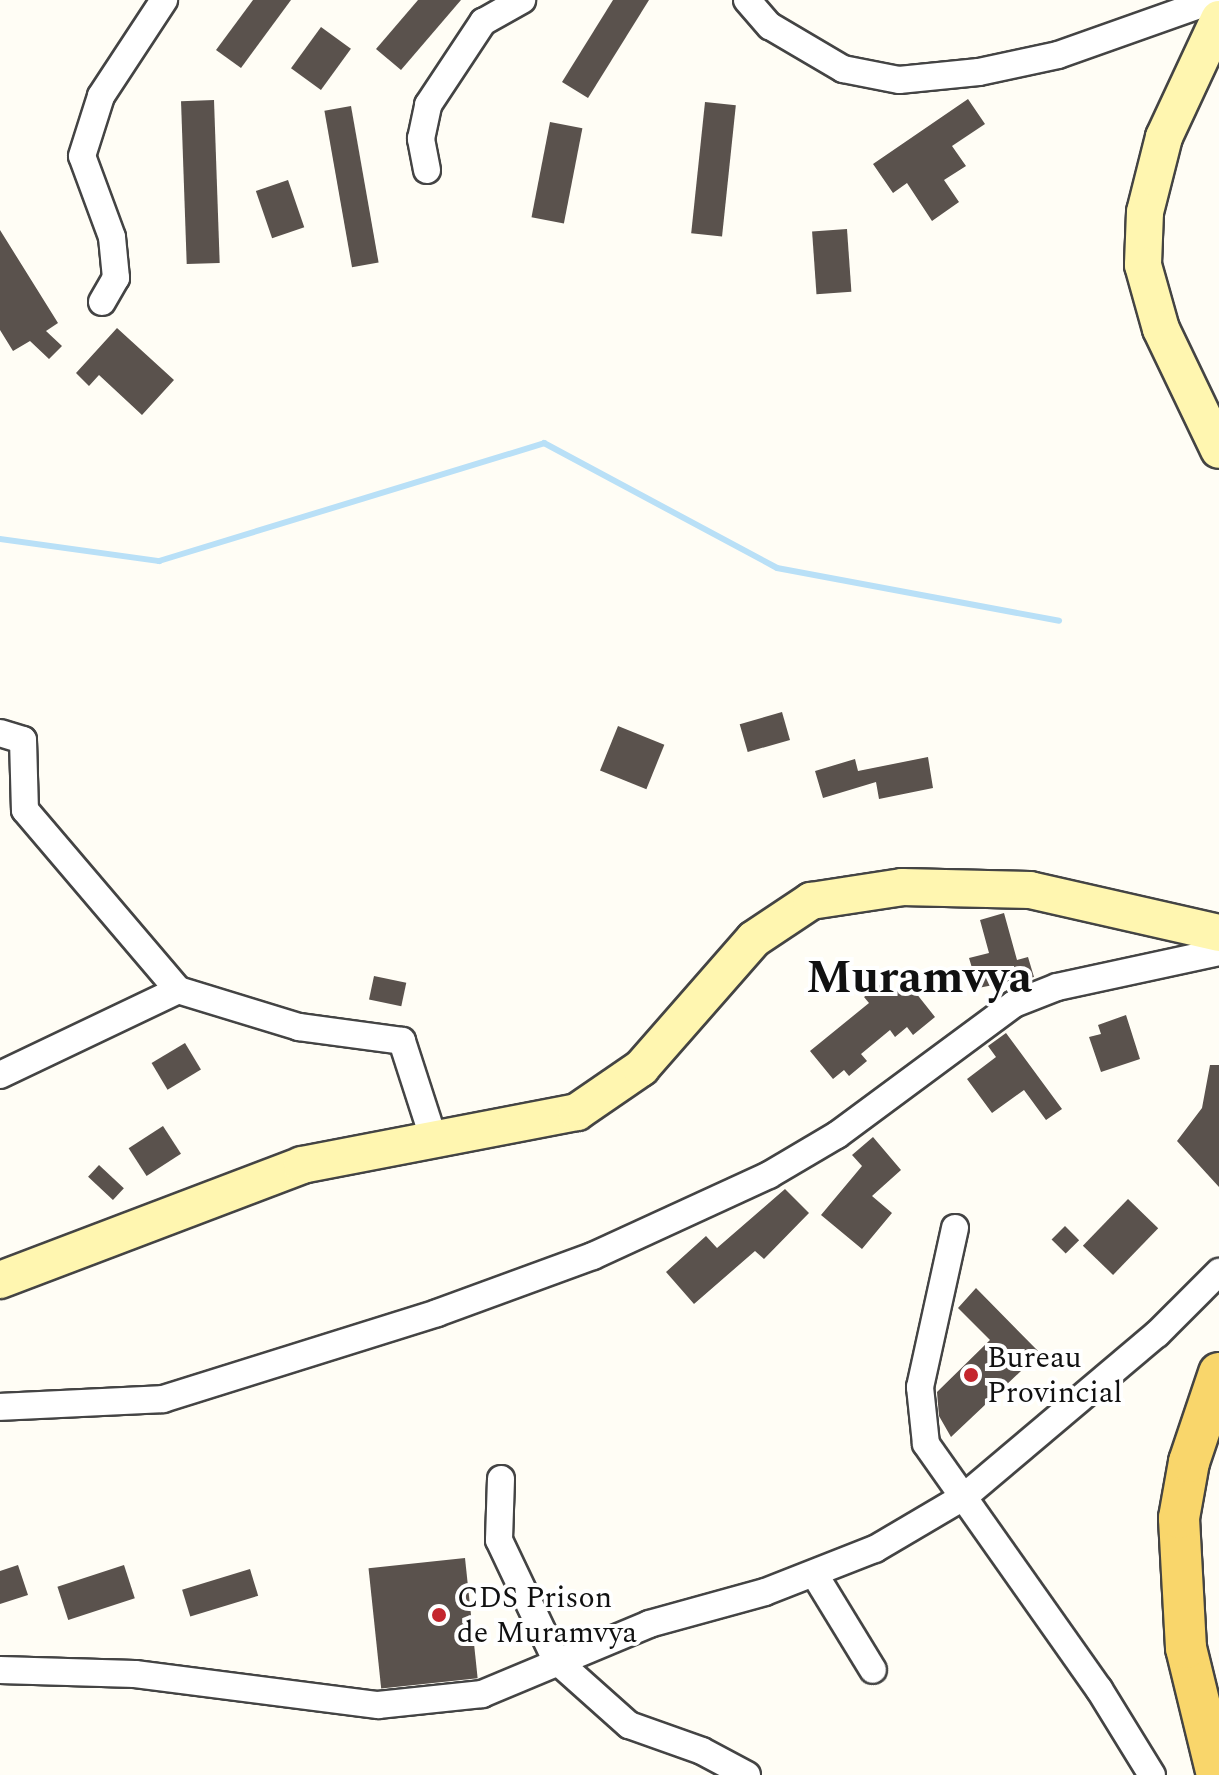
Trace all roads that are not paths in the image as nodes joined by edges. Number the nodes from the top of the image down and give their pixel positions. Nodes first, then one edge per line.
1 (164, 0) edge
2 (522, 0) edge
3 (747, 0) edge
4 (1213, 0) edge
5 (1216, 35) edge
6 (427, 170) dead end
7 (102, 302) dead end
8 (1219, 450) edge
9 (0, 733) edge
10 (1219, 933) edge
11 (1219, 952) edge
12 (178, 990) junction
13 (0, 1075) edge
14 (433, 1137) junction
15 (955, 1228) dead end
16 (1219, 1272) edge
17 (0, 1280) edge
18 (1219, 1373) edge
19 (0, 1407) edge
20 (501, 1479) dead end
21 (965, 1496) junction
22 (815, 1575) junction
23 (556, 1660) junction
24 (0, 1670) edge
25 (873, 1670) dead end
26 (747, 1775) edge
27 (1152, 1775) edge
28 (1217, 1775) edge

1 - 7 street
2 - 6 street
3 - 4 street
5 - 8 main road
9 - 12 street
10 - 14 main road
11 - 19 street
12 - 13 street
12 - 14 street
14 - 17 main road
15 - 21 street
16 - 21 street
18 - 28 main road
20 - 23 street
21 - 22 street
21 - 27 street
22 - 23 street
22 - 25 street
23 - 24 street
23 - 26 street

